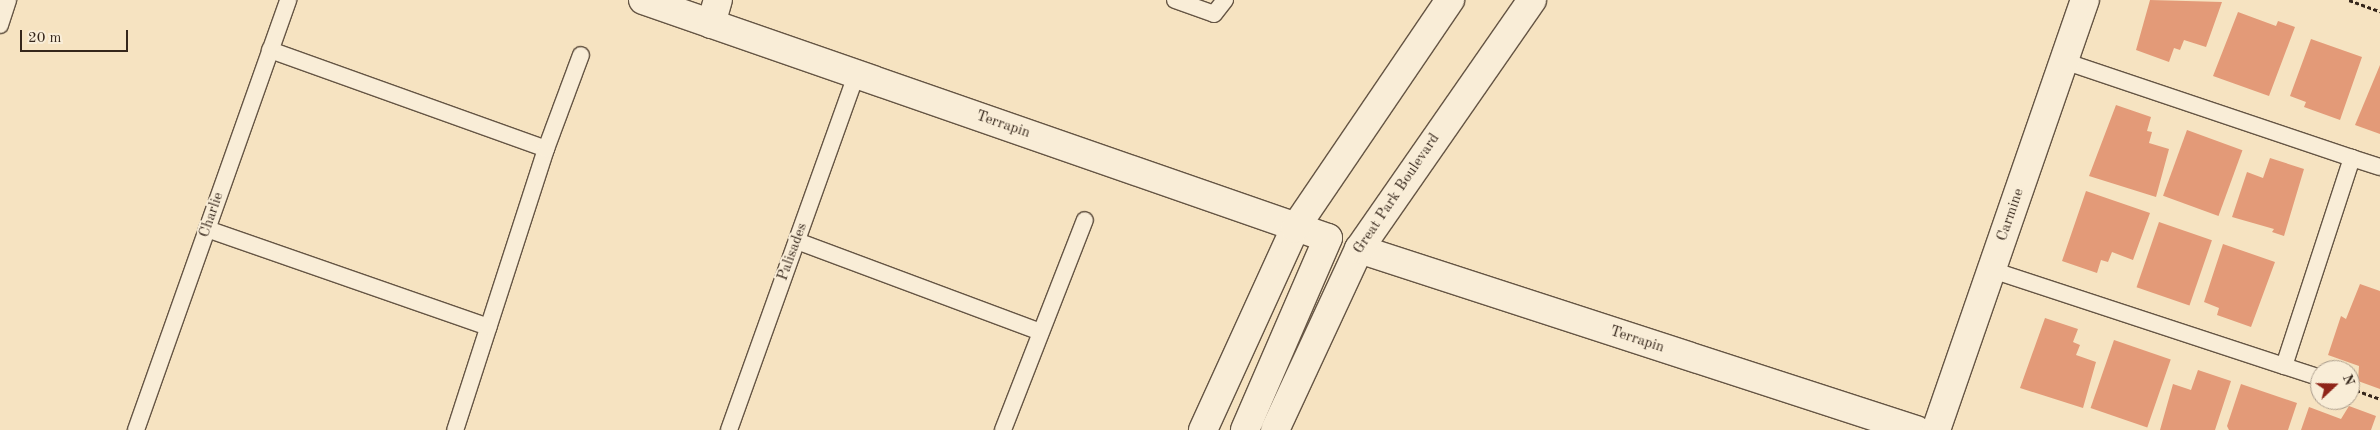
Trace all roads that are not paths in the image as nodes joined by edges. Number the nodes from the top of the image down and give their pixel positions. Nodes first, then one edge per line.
1 (8, 0) edge
2 (288, 0) edge
3 (644, 0) edge
4 (1174, 0) edge
5 (1224, 0) edge
6 (1450, 0) edge
7 (1532, 0) edge
8 (2085, 0) edge
9 (715, 12) edge
10 (0, 25) edge
11 (270, 50) junction
12 (581, 55) dead end
13 (2064, 61) junction
14 (858, 74) junction
15 (546, 149) junction
16 (2352, 158) junction
17 (2380, 167) edge
18 (1085, 220) dead end
19 (1295, 228) junction
20 (207, 229) junction
21 (797, 241) junction
22 (1359, 249) junction
23 (1992, 270) junction
24 (488, 327) junction
25 (1041, 332) junction
26 (2284, 366) junction
27 (2310, 375) edge
28 (136, 430) edge
29 (455, 430) edge
30 (729, 430) edge
31 (1003, 430) edge
32 (1203, 430) edge
33 (1245, 430) edge
34 (1274, 430) edge
35 (1916, 430) edge
36 (1936, 430) edge

1 - 10 lane
2 - 11 lane, Charlie
3 - 9 street, Terrapin
4 - 5 lane
6 - 19 street
7 - 22 street, Great Park Boulevard
8 - 13 street, Carmine
9 - 14 street, Terrapin
11 - 15 lane
11 - 20 lane, Charlie
12 - 15 lane
13 - 16 lane
13 - 23 street, Carmine
14 - 19 street, Terrapin
14 - 21 lane, Palisades
15 - 24 lane
16 - 17 lane
16 - 26 lane
18 - 25 lane
19 - 32 street
19 - 33 street, Terrapin
20 - 24 lane
20 - 28 lane, Charlie
21 - 25 lane
21 - 30 lane, Palisades
22 - 34 street, Great Park Boulevard
22 - 35 street, Terrapin
23 - 26 lane
23 - 36 street, Carmine
24 - 29 lane
25 - 31 lane
26 - 27 lane

